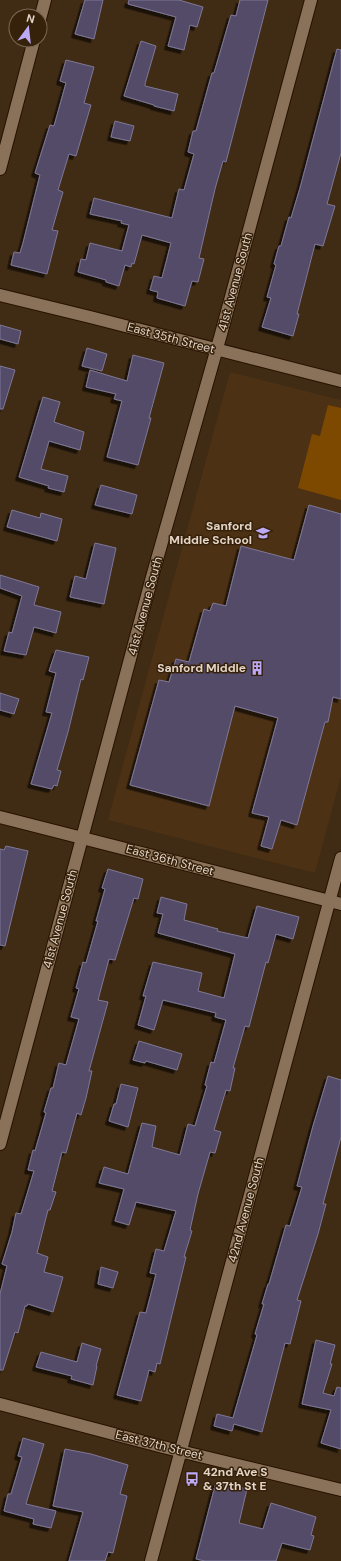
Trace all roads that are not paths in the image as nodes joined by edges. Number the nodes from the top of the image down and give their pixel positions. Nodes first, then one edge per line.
1 (311, 0) edge
2 (32, 48) edge
3 (0, 169) edge
4 (0, 295) edge
5 (216, 349) junction
6 (341, 381) edge
7 (0, 817) edge
8 (82, 838) junction
9 (341, 858) edge
10 (335, 902) edge
11 (0, 1144) edge
12 (0, 1404) edge
13 (181, 1451) junction
14 (341, 1490) edge
15 (151, 1561) edge

1 - 5 street, 41st Avenue South
2 - 3 street
4 - 5 street, East 35th Street
5 - 6 street, East 35th Street
5 - 8 street, 41st Avenue South
7 - 8 street, East 36th Street
8 - 10 street, East 36th Street
8 - 11 street, 41st Avenue South
9 - 10 street, 42nd Avenue South
10 - 13 street, 42nd Avenue South
12 - 13 street, East 37th Street
13 - 14 street, East 37th Street
13 - 15 street, 42nd Avenue South

